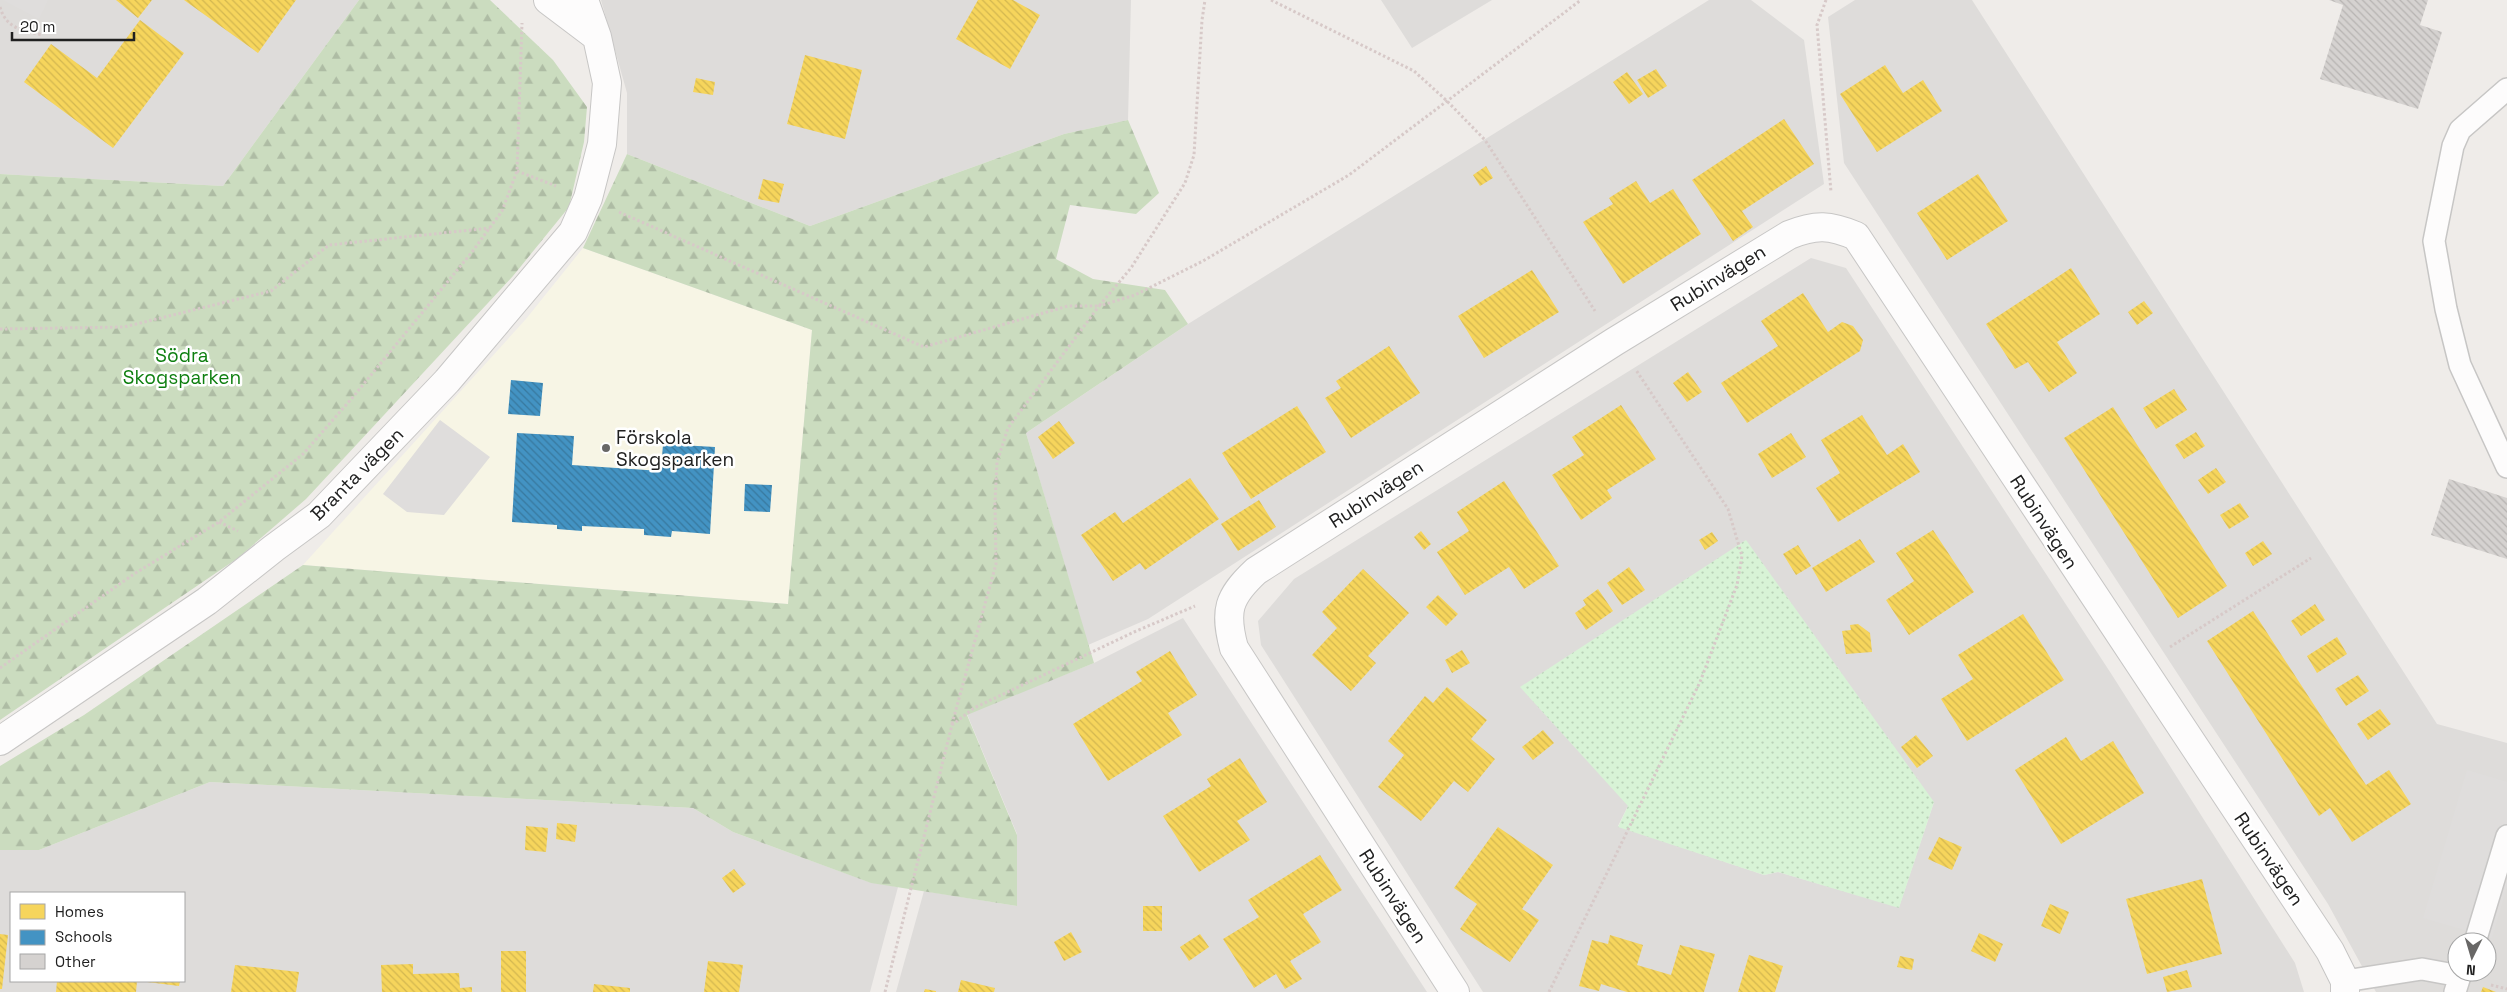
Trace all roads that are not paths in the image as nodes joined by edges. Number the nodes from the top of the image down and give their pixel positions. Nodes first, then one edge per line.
1 (548, 0) edge
2 (584, 0) edge
3 (597, 37) junction
4 (2507, 89) edge
5 (2507, 467) edge
6 (0, 741) edge
7 (2507, 836) edge
8 (2477, 932) edge
9 (2447, 976) edge
10 (2345, 986) edge
11 (1455, 992) edge

1 - 3 street
2 - 3 street, Branta vägen
3 - 6 street, Branta vägen
4 - 5 lane
7 - 8 lane
9 - 10 lane
10 - 11 street, Rubinvägen

